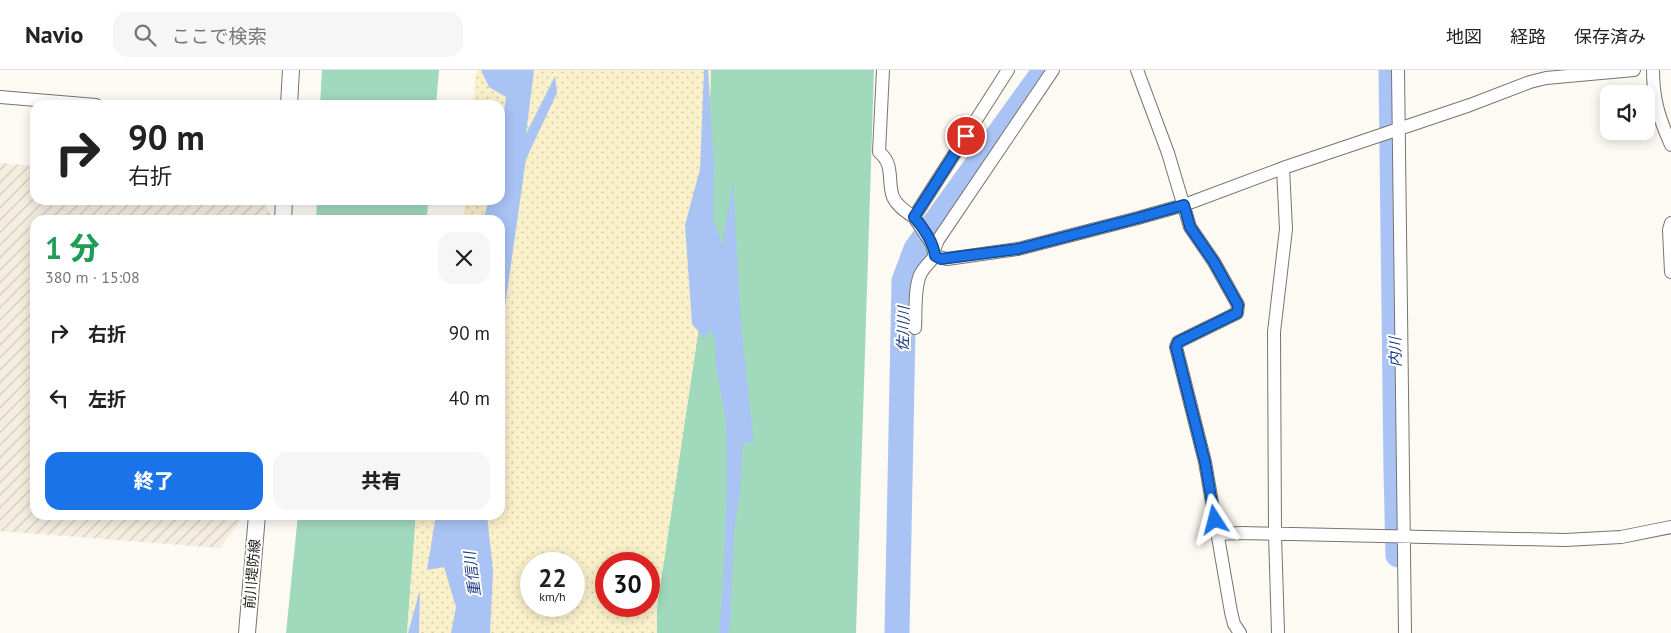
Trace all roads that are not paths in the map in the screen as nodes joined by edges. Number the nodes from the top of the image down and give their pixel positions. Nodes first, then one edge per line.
1 (291, 70) edge
2 (883, 70) edge
3 (1008, 70) edge
4 (1053, 70) edge
5 (1137, 70) edge
6 (1398, 70) edge
7 (1634, 70) edge
8 (1653, 70) edge
9 (0, 97) edge
10 (36, 100) edge
11 (289, 100) edge
12 (1399, 129) junction
13 (1671, 145) edge
14 (1283, 168) junction
15 (1184, 205) junction
16 (916, 220) junction
17 (1671, 223) edge
18 (934, 250) junction
19 (1671, 272) edge
20 (914, 328) dead end
21 (256, 520) edge
22 (1671, 527) edge
23 (1217, 534) junction
24 (1275, 534) junction
25 (1404, 537) junction
26 (247, 633) edge
27 (1240, 633) edge
28 (1278, 633) edge
29 (1405, 633) edge

1 - 11 street
2 - 16 street
3 - 16 street
4 - 18 street
5 - 15 street
6 - 12 street
7 - 12 street
8 - 13 street
9 - 10 street
12 - 14 street
12 - 25 street
14 - 15 street
14 - 24 street
15 - 18 street
15 - 23 street
16 - 18 street
17 - 19 street
18 - 20 street
21 - 26 street, 前川堤防線
22 - 25 street
23 - 24 street
23 - 27 street
24 - 25 street
24 - 28 street
25 - 29 street

